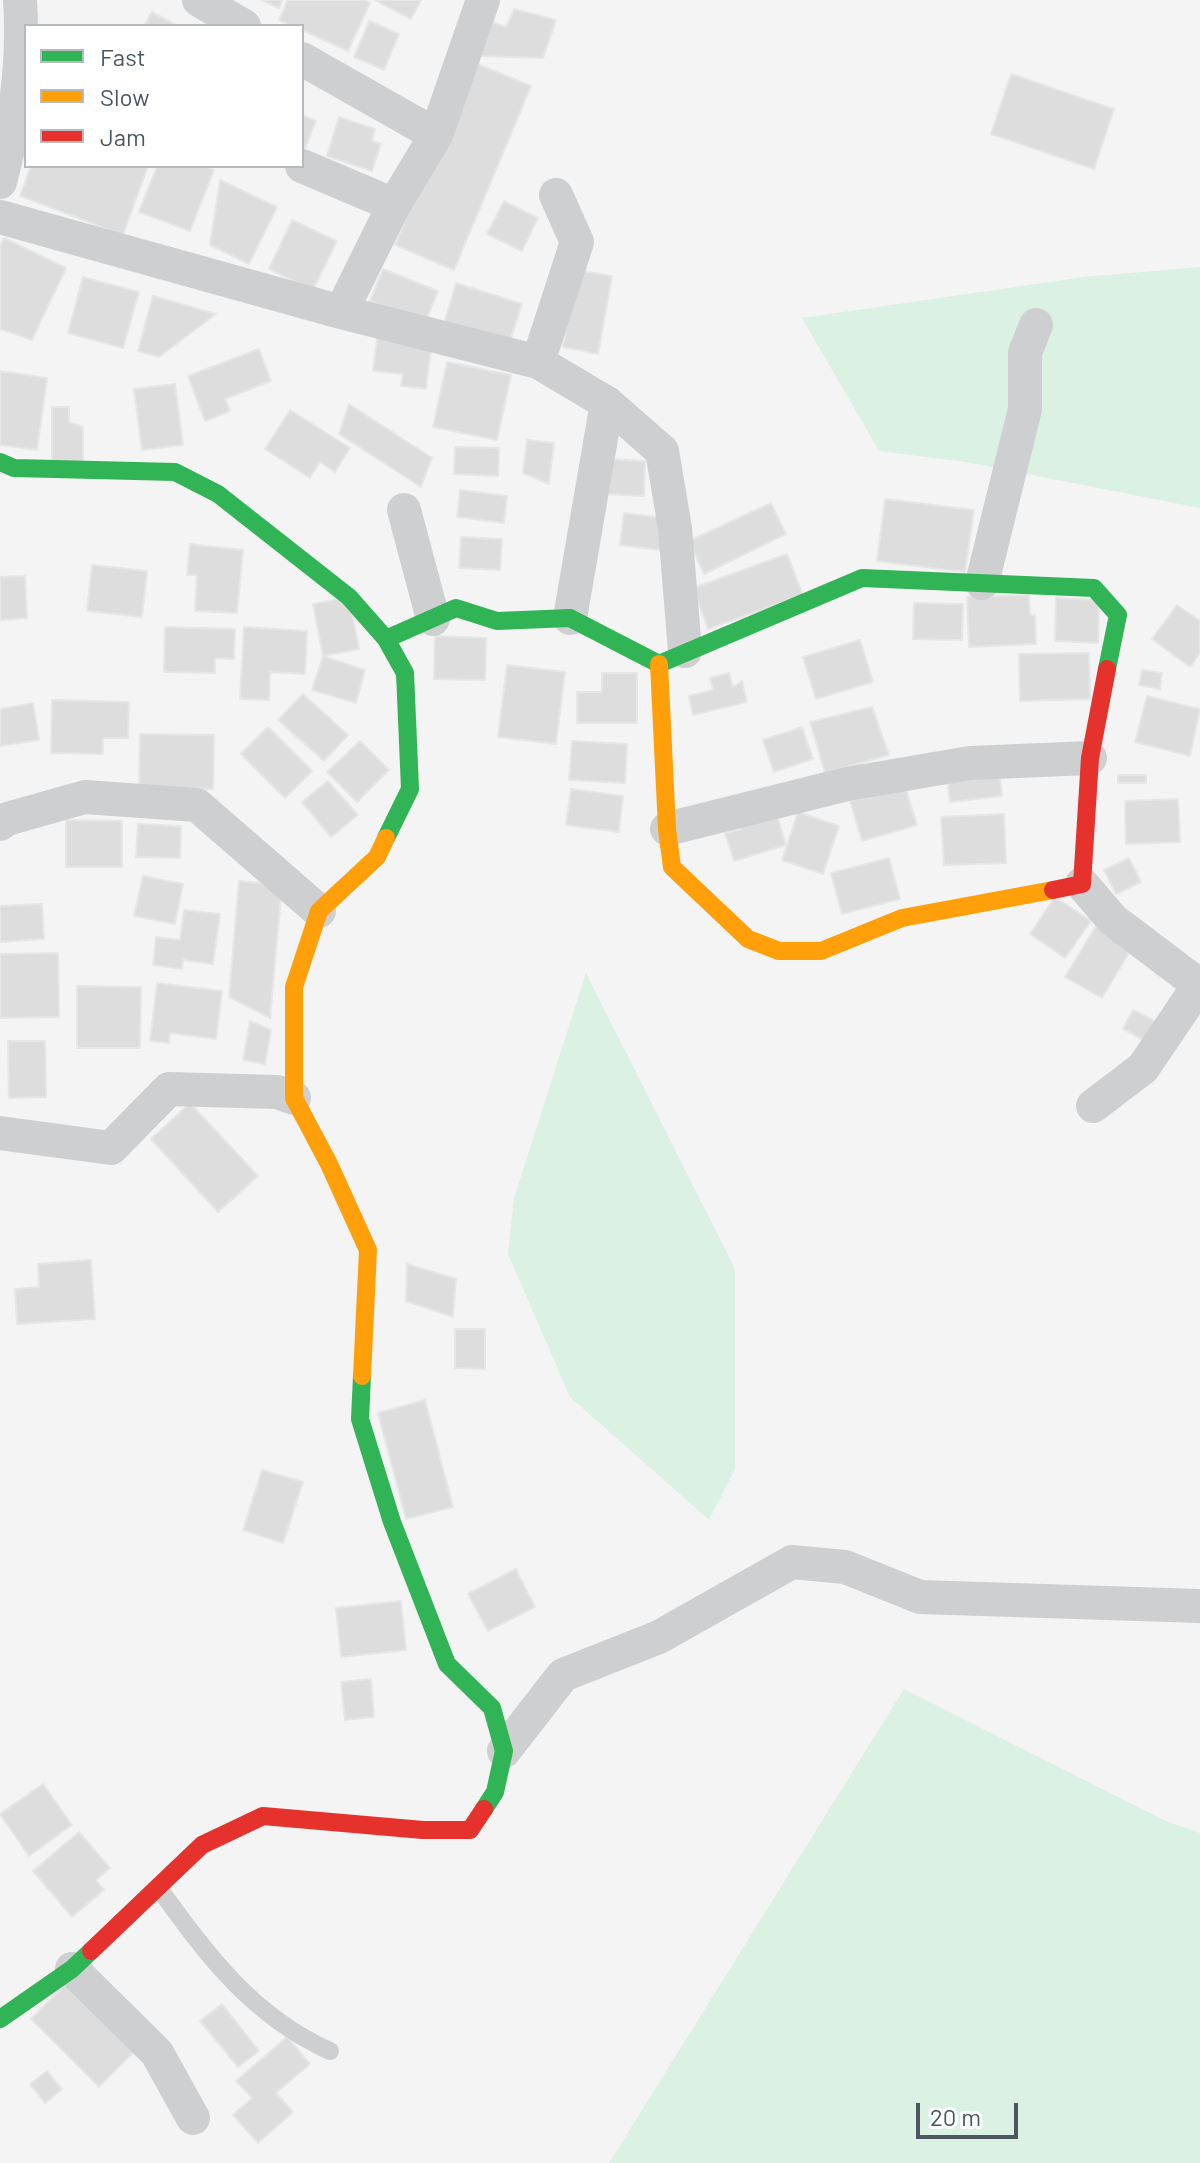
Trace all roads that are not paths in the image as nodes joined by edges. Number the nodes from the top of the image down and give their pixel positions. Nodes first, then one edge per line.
1 (199, 0) edge
2 (483, 0) edge
3 (17, 1) edge
4 (241, 24) edge
5 (24, 48) edge
6 (304, 60) edge
7 (436, 135) junction
8 (304, 167) edge
9 (0, 182) edge
10 (556, 195) dead end
11 (394, 205) junction
12 (0, 217) edge
13 (341, 312) junction
14 (1036, 325) dead end
15 (538, 362) junction
16 (607, 403) junction
17 (0, 462) edge
18 (404, 510) dead end
19 (982, 583) junction
20 (570, 618) junction
21 (433, 619) junction
22 (386, 639) junction
23 (672, 658) junction
24 (1090, 758) junction
25 (0, 824) edge
26 (667, 829) junction
27 (1082, 884) junction
28 (319, 911) junction
29 (294, 1098) junction
30 (1093, 1106) dead end
31 (0, 1133) edge
32 (1200, 1606) edge
33 (504, 1751) junction
34 (158, 1887) junction
35 (72, 1969) junction
36 (0, 2019) edge
37 (330, 2051) dead end
38 (193, 2118) dead end

1 - 4 street
2 - 7 street
3 - 5 street
5 - 9 street
6 - 7 street
7 - 11 street
8 - 11 street
10 - 15 street
11 - 13 street
12 - 13 street
13 - 15 street
14 - 19 street
15 - 16 street
16 - 20 street
16 - 23 street
17 - 22 street
18 - 21 street
19 - 23 street
19 - 24 street
20 - 21 street
20 - 23 street
21 - 22 street
22 - 28 street
23 - 26 street
24 - 26 street
24 - 27 street
25 - 28 street
26 - 27 street
27 - 30 street
28 - 29 street
29 - 31 street
29 - 33 street
32 - 33 street
33 - 34 street
34 - 35 street
34 - 37 lane
35 - 36 street
35 - 38 street

